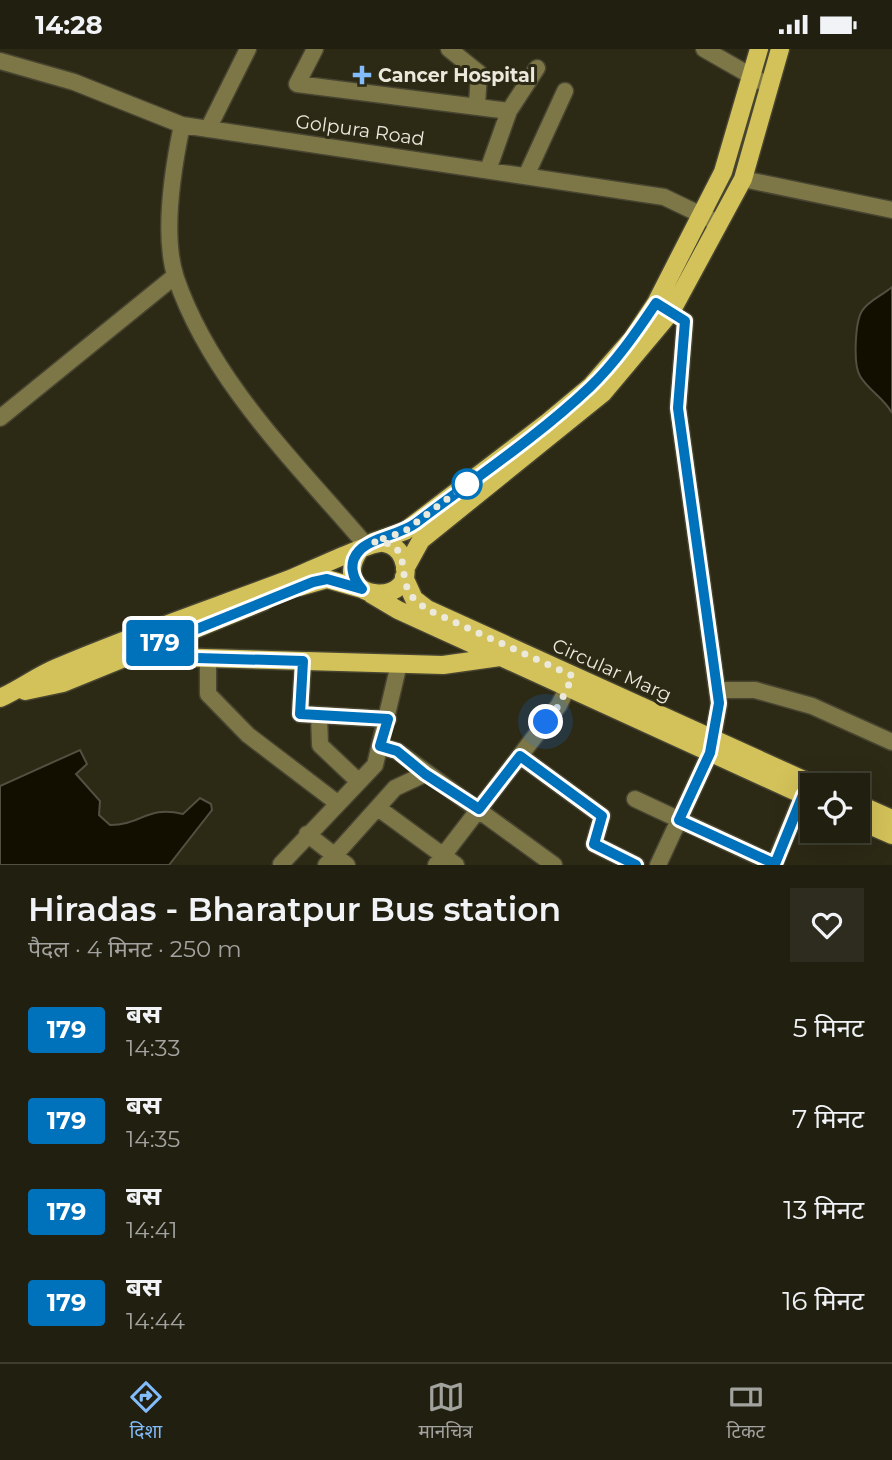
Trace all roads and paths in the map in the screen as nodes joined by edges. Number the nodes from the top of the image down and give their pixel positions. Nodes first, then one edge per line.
1 (248, 49) edge
2 (315, 49) edge
3 (449, 49) edge
4 (704, 49) edge
5 (759, 49) edge
6 (780, 49) edge
7 (0, 61) edge
8 (537, 68) dead end
9 (751, 77) junction
10 (769, 85) junction
11 (565, 91) dead end
12 (477, 105) junction
13 (509, 111) junction
14 (182, 125) junction
15 (208, 129) junction
16 (725, 166) junction
17 (488, 170) junction
18 (526, 176) junction
19 (745, 176) junction
20 (713, 191) junction
21 (731, 200) junction
22 (892, 210) edge
23 (710, 219) junction
24 (175, 276) junction
25 (663, 307) junction
26 (0, 418) edge
27 (366, 546) junction
28 (404, 573) junction
29 (365, 591) junction
30 (130, 656) junction
31 (500, 657) junction
32 (208, 658) junction
33 (303, 661) junction
34 (400, 664) junction
35 (571, 682) junction
36 (717, 690) junction
37 (2, 694) edge
38 (319, 715) junction
39 (388, 719) junction
40 (892, 742) edge
41 (380, 746) junction
42 (711, 746) junction
43 (520, 756) junction
44 (375, 765) junction
45 (425, 774) junction
46 (358, 781) junction
47 (395, 787) junction
48 (800, 788) edge
49 (635, 799) dead end
50 (336, 802) junction
51 (378, 808) junction
52 (479, 809) junction
53 (870, 809) edge
54 (800, 814) edge
55 (892, 819) edge
56 (679, 820) junction
57 (870, 825) edge
58 (307, 834) junction
59 (892, 835) edge
60 (336, 862) edge
61 (445, 862) edge
62 (281, 864) edge
63 (554, 865) edge
64 (636, 865) edge
65 (658, 865) edge
66 (774, 865) edge

1 - 15 street
2 - 12 street
3 - 12 street
4 - 9 street
5 - 9 main road
6 - 10 main road
7 - 14 street, Golpura Road
8 - 13 street
9 - 10 street
9 - 16 main road
10 - 19 main road
11 - 18 street
12 - 13 street
13 - 17 street
14 - 15 street, Golpura Road
14 - 24 street
15 - 17 street, Golpura Road
16 - 19 main road
16 - 20 main road
17 - 18 street, Golpura Road
18 - 23 street, Golpura Road
19 - 21 main road
19 - 22 street
20 - 21 main road
20 - 23 main road
21 - 23 main road
23 - 25 main road
24 - 26 street
24 - 27 street
25 - 27 main road
25 - 28 main road
25 - 36 street
27 - 28 main road
27 - 29 main road
27 - 37 main road
28 - 29 main road
28 - 35 main road, Circular Marg
29 - 30 main road, Circular Marg
29 - 31 main road, Circular Marg
30 - 32 main road
30 - 37 main road, Circular Marg
31 - 34 main road
31 - 35 main road, Circular Marg
32 - 33 main road
32 - 50 street
33 - 34 main road
33 - 38 street
34 - 39 street
35 - 42 main road, Circular Marg
35 - 43 street
36 - 40 street
36 - 42 street
38 - 39 street
38 - 46 street
39 - 41 street
41 - 44 street
41 - 45 street
42 - 48 main road, Circular Marg
42 - 56 street
43 - 52 street
43 - 64 street
44 - 46 street
44 - 47 street
45 - 47 street
45 - 52 street
46 - 50 street
47 - 51 street
49 - 56 street
50 - 58 street
51 - 60 street
51 - 61 street
52 - 61 street
52 - 63 street
53 - 55 main road
54 - 66 street
56 - 65 street
56 - 66 street
57 - 59 main road
58 - 60 street
58 - 62 street

